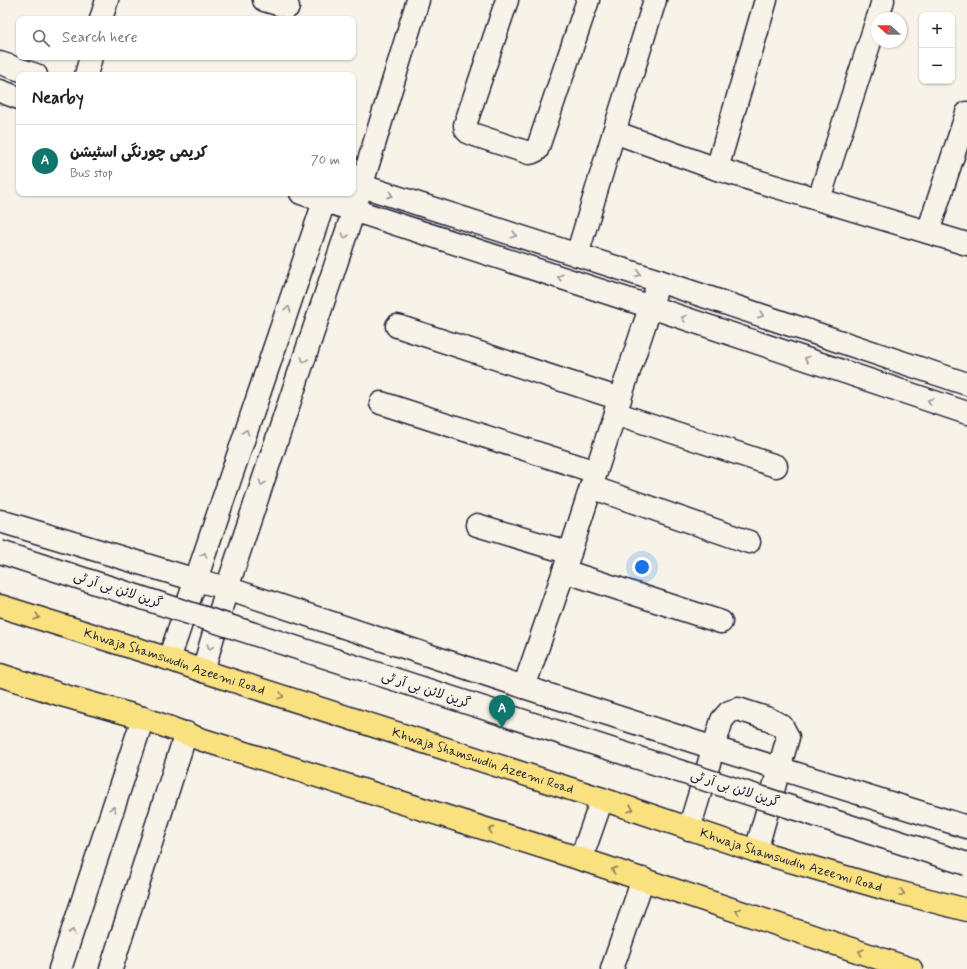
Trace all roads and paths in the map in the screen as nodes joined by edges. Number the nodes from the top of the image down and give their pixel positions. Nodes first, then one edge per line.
1 (106, 0) edge
2 (264, 0) edge
3 (418, 0) edge
4 (507, 0) edge
5 (588, 0) edge
6 (656, 0) edge
7 (766, 0) edge
8 (884, 0) edge
9 (288, 7) dead end
10 (880, 12) edge
11 (102, 16) edge
12 (871, 38) edge
13 (90, 60) edge
14 (0, 63) edge
15 (27, 72) edge
16 (87, 72) edge
17 (0, 91) edge
18 (16, 97) edge
19 (967, 113) edge
20 (614, 132) junction
21 (717, 169) junction
22 (357, 185) edge
23 (356, 196) edge
24 (326, 197) edge
25 (819, 199) junction
26 (354, 210) junction
27 (928, 232) junction
28 (967, 244) edge
29 (577, 255) junction
30 (659, 281) junction
31 (651, 307) junction
32 (397, 326) dead end
33 (967, 384) edge
34 (381, 403) dead end
35 (618, 406) junction
36 (967, 413) edge
37 (776, 466) dead end
38 (594, 479) junction
39 (0, 521) edge
40 (477, 525) dead end
41 (749, 542) dead end
42 (0, 552) edge
43 (567, 562) junction
44 (196, 580) junction
45 (227, 588) junction
46 (0, 606) edge
47 (721, 622) dead end
48 (169, 658) junction
49 (203, 671) junction
50 (0, 675) edge
51 (524, 687) junction
52 (143, 718) junction
53 (186, 733) junction
54 (714, 748) junction
55 (779, 768) junction
56 (602, 799) junction
57 (967, 827) edge
58 (689, 829) junction
59 (756, 851) junction
60 (581, 859) junction
61 (967, 864) edge
62 (643, 879) junction
63 (967, 910) edge
64 (60, 969) edge
65 (111, 969) edge
66 (612, 969) edge
67 (911, 969) edge

1 - 11 street
2 - 9 street
3 - 22 street
4 - 5 street
6 - 20 street
7 - 21 street
8 - 10 street
12 - 25 street
13 - 16 street
14 - 15 street
17 - 18 street
19 - 27 street
20 - 21 street
20 - 29 street
21 - 25 street
22 -> 29 street
23 - 26 street
24 - 26 street
44 -> 24 street
25 - 27 street
31 -> 26 street
26 -> 45 street
27 - 28 street
29 -> 30 street
30 - 31 street
30 -> 33 street
31 - 35 street
36 -> 31 street
32 - 35 street
34 - 38 street
35 - 37 street
35 - 38 street
38 - 41 street
38 - 43 street
39 - 44 street
40 - 43 street
42 - 61 street, گرین لائن بی آر ٹی, bridge
43 - 47 street
43 - 51 street
44 - 45 street
44 - 48 street
45 -> 49 street
45 - 51 street
46 -> 48 main road, Khwaja Shamsuudin Azeemi Road
48 - 49 main road, Khwaja Shamsuudin Azeemi Road
49 -> 56 main road, Khwaja Shamsuudin Azeemi Road
50 - 52 main road
51 - 54 street
52 - 53 main road
64 -> 52 street
60 -> 53 main road
53 - 65 street
54 - 55 street
54 - 55 street
54 - 58 street
55 - 57 street
55 - 59 street
56 -> 58 main road, Khwaja Shamsuudin Azeemi Road
56 - 60 street
58 - 59 main road, Khwaja Shamsuudin Azeemi Road
59 -> 63 main road, Khwaja Shamsuudin Azeemi Road
62 -> 60 main road
62 - 66 street
67 -> 62 main road

